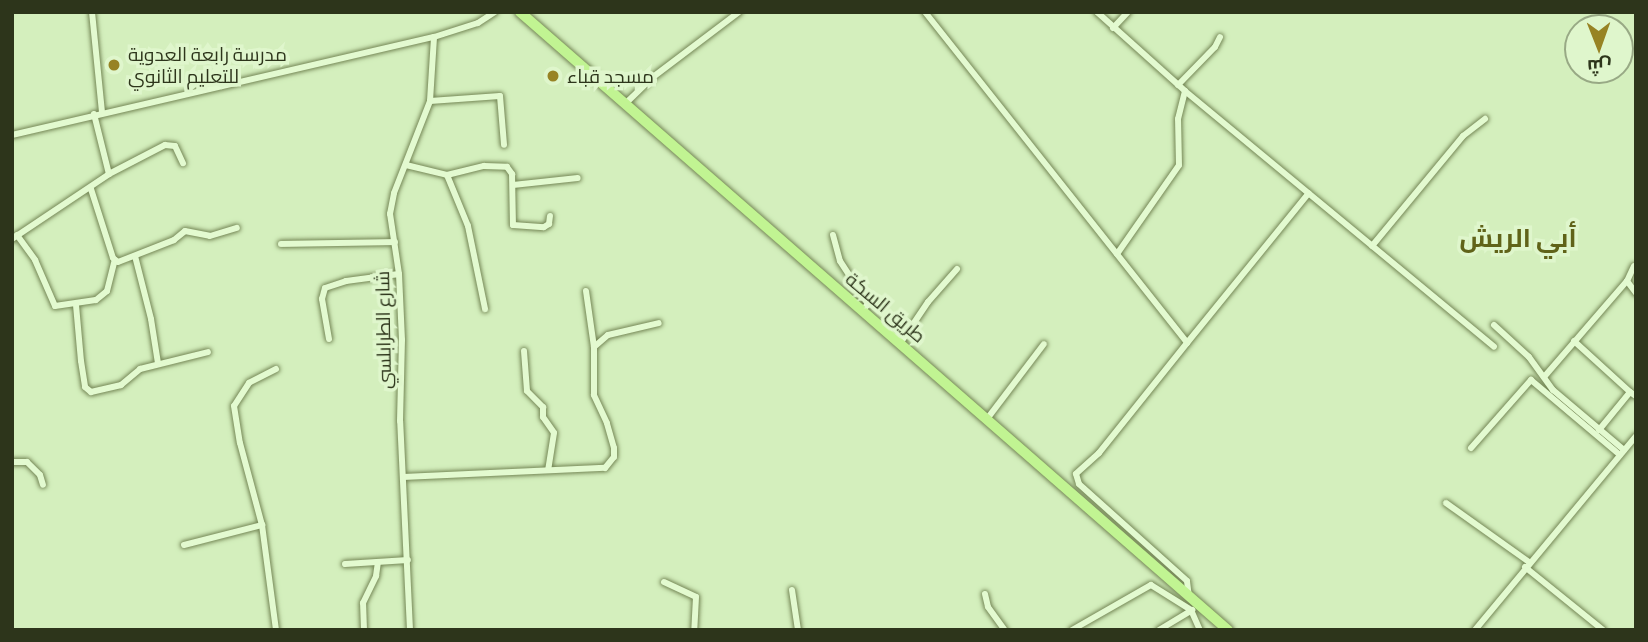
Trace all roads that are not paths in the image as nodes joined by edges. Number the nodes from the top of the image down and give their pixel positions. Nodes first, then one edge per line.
1 (92, 12) edge
2 (495, 12) edge
3 (520, 12) edge
4 (739, 12) edge
5 (925, 12) edge
6 (1097, 12) edge
7 (1128, 12) edge
8 (1113, 28) junction
9 (434, 37) junction
10 (1220, 37) dead end
11 (1178, 85) junction
12 (1185, 91) junction
13 (430, 101) junction
14 (625, 104) junction
15 (98, 113) junction
16 (1485, 119) dead end
17 (12, 135) edge
18 (504, 145) dead end
19 (183, 163) dead end
20 (406, 165) junction
21 (109, 174) junction
22 (447, 175) junction
23 (578, 178) dead end
24 (513, 185) junction
25 (90, 188) junction
26 (1309, 193) junction
27 (550, 216) dead end
28 (237, 228) dead end
29 (833, 235) dead end
30 (14, 237) edge
31 (395, 242) junction
32 (281, 244) dead end
33 (1372, 246) junction
34 (1117, 254) junction
35 (135, 256) junction
36 (115, 260) junction
37 (1634, 266) edge
38 (957, 269) dead end
39 (399, 274) junction
40 (1627, 281) junction
41 (586, 290) dead end
42 (1636, 293) edge
43 (76, 305) junction
44 (485, 309) dead end
45 (862, 311) junction
46 (659, 323) dead end
47 (1494, 325) dead end
48 (329, 340) dead end
49 (1574, 341) junction
50 (901, 342) junction
51 (1044, 344) dead end
52 (1187, 344) junction
53 (594, 347) junction
54 (1494, 347) dead end
55 (524, 351) dead end
56 (208, 352) dead end
57 (158, 363) junction
58 (275, 369) dead end
59 (1544, 377) junction
60 (1633, 394) edge
61 (987, 419) junction
62 (1600, 430) junction
63 (1636, 436) edge
64 (1471, 449) dead end
65 (1622, 452) junction
66 (12, 462) edge
67 (548, 468) junction
68 (403, 477) junction
69 (43, 485) dead end
70 (1446, 503) dead end
71 (262, 525) junction
72 (184, 545) dead end
73 (408, 560) junction
74 (378, 562) junction
75 (345, 564) dead end
76 (1527, 564) junction
77 (664, 582) dead end
78 (792, 590) dead end
79 (985, 594) dead end
80 (1189, 597) junction
81 (1195, 607) junction
82 (276, 630) edge
83 (364, 630) edge
84 (410, 630) edge
85 (694, 630) edge
86 (798, 630) edge
87 (1005, 630) edge
88 (1072, 630) edge
89 (1159, 630) edge
90 (1200, 630) edge
91 (1228, 630) edge
92 (1475, 630) edge
93 (1603, 630) edge

1 - 15 street
2 - 9 street
3 - 14 main road, طريق السكة
4 - 14 street
5 - 34 street
6 - 8 street
7 - 8 street
8 - 11 street
9 - 13 street, شارع الطرابلسي
9 - 15 street
10 - 11 street
11 - 12 street
12 - 26 street
12 - 34 street
13 - 18 street
13 - 20 street, شارع الطرابلسي
14 - 45 main road, طريق السكة
15 - 17 street
15 - 21 street
16 - 33 street
19 - 21 street
20 - 22 street
20 - 31 street, شارع الطرابلسي
21 - 25 street
22 - 24 street
22 - 44 street
23 - 24 street
24 - 27 street
25 - 30 street
25 - 36 street
26 - 33 street
26 - 52 street
28 - 35 street
29 - 45 street
30 - 43 street
31 - 32 street
31 - 39 street, شارع الطرابلسي
33 - 54 street
34 - 52 street
35 - 36 street
35 - 57 street
36 - 43 street
37 - 40 street
38 - 50 street
39 - 48 street
39 - 68 street, شارع الطرابلسي
40 - 42 street
40 - 49 street
41 - 53 street
43 - 57 street
45 - 50 main road, طريق السكة
46 - 53 street
47 - 59 street
49 - 59 street
49 - 60 street
50 - 61 main road, طريق السكة
51 - 61 street
52 - 80 street
53 - 67 street
55 - 67 street
56 - 57 street
58 - 71 street
59 - 62 street
60 - 62 street
61 - 80 main road, طريق السكة
62 - 65 street
63 - 65 street
64 - 65 street
65 - 76 street
66 - 69 street
67 - 68 street
68 - 73 street, شارع الطرابلسي
70 - 76 street
71 - 72 street
71 - 82 street
73 - 74 street
73 - 84 street, شارع الطرابلسي
74 - 75 street
74 - 83 street
76 - 92 street
76 - 93 street
77 - 85 street
78 - 86 street
79 - 87 street
80 - 81 main road, طريق السكة
81 - 88 street
81 - 89 street
81 - 90 street
81 - 91 main road, طريق السكة

